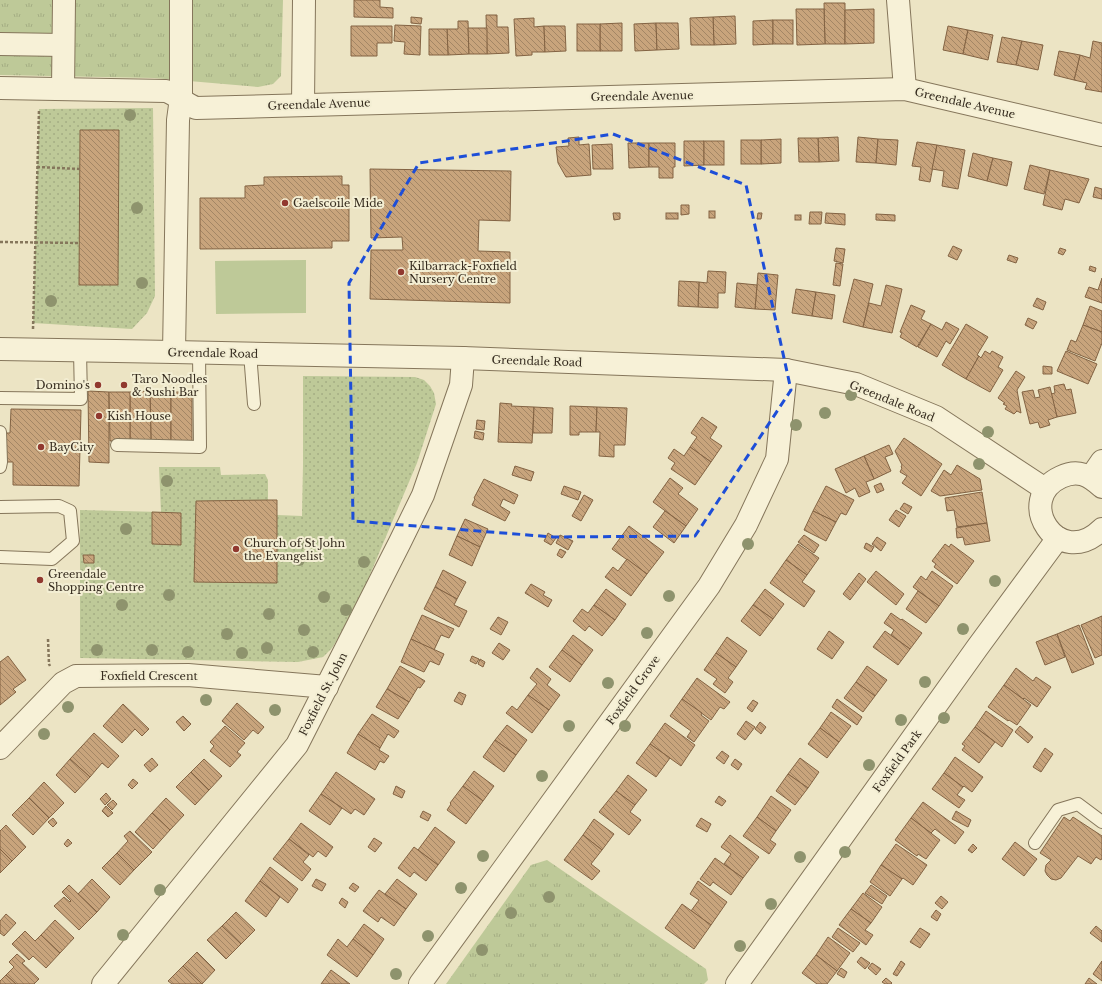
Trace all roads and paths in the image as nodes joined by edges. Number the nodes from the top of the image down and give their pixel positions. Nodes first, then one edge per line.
1 (64, 0) edge
2 (181, 0) edge
3 (304, 0) edge
4 (898, 0) edge
5 (0, 44) edge
6 (63, 45) junction
7 (0, 88) edge
8 (63, 89) junction
9 (905, 89) junction
10 (181, 98) junction
11 (302, 104) junction
12 (39, 105) dead end
13 (1102, 135) edge
14 (38, 167) junction
15 (80, 169) dead end
16 (0, 242) edge
17 (36, 243) junction
18 (80, 243) dead end
19 (33, 332) dead end
20 (0, 349) edge
21 (80, 350) junction
22 (174, 352) junction
23 (199, 352) junction
24 (250, 353) junction
25 (463, 358) junction
26 (786, 370) junction
27 (0, 398) edge
28 (254, 404) dead end
29 (0, 432) edge
30 (117, 445) dead end
31 (0, 467) edge
32 (1098, 475) edge
33 (1045, 489) junction
34 (0, 507) edge
35 (1102, 529) edge
36 (1058, 538) junction
37 (0, 557) edge
38 (48, 639) dead end
39 (63, 683) junction
40 (327, 687) junction
41 (0, 748) edge
42 (1102, 822) edge
43 (1034, 843) dead end
44 (103, 984) edge
45 (420, 984) edge
46 (737, 984) edge

1 - 6 street
2 - 10 street
3 - 11 street
4 - 9 street
5 - 6 street
6 - 8 street
7 - 8 street, Greendale Avenue
8 - 10 street, Greendale Avenue
9 - 11 street, Greendale Avenue
9 - 13 street, Greendale Avenue
10 - 11 street, Greendale Avenue
10 - 22 street
12 - 14 path
14 - 15 path
14 - 17 path
16 - 17 path
17 - 18 path
17 - 19 path
20 - 21 street, Greendale Road
21 - 22 street, Greendale Road
21 - 27 lane
22 - 23 street, Greendale Road
23 - 24 street, Greendale Road
23 - 30 lane
24 - 25 street, Greendale Road
24 - 28 lane
25 - 26 street, Greendale Road
25 - 40 street, Foxfield St. John
26 - 33 street, Greendale Road
26 - 45 street, Foxfield Grove
29 - 31 lane
32 - 33 street
33 - 36 street
34 - 37 lane
35 - 36 street
36 - 46 street, Foxfield Park
38 - 39 path
39 - 40 street, Foxfield Crescent
39 - 41 street, Foxfield Crescent
40 - 44 street, Foxfield St. John
42 - 43 lane

